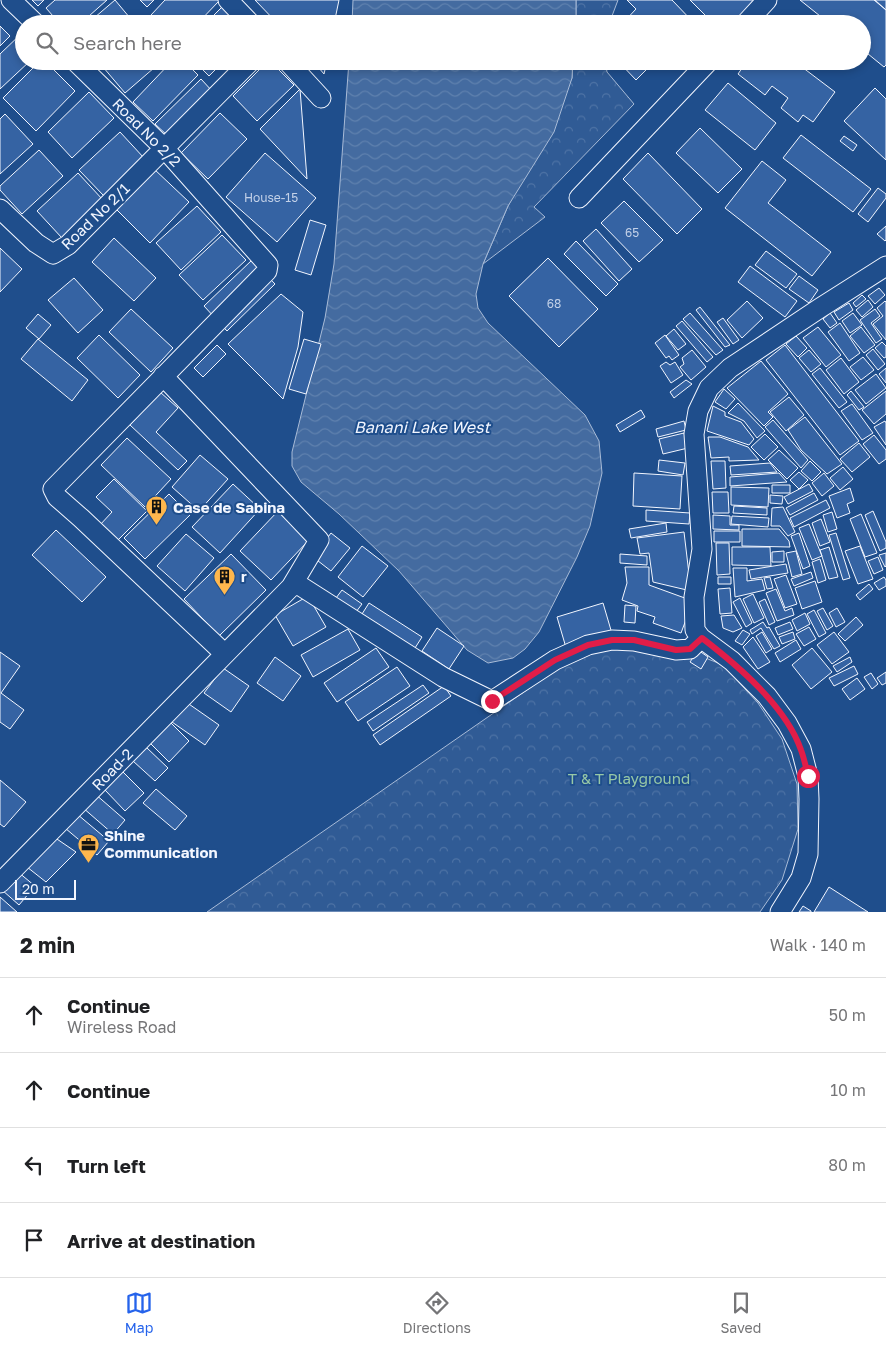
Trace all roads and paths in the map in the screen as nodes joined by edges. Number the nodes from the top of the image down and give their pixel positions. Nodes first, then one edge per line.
1 (11, 0) edge
2 (228, 0) edge
3 (768, 0) edge
4 (27, 15) edge
5 (242, 15) edge
6 (754, 15) edge
7 (84, 70) edge
8 (242, 70) edge
9 (295, 70) edge
10 (700, 70) edge
11 (321, 98) dead end
12 (164, 148) junction
13 (579, 198) dead end
14 (0, 209) edge
15 (886, 266) edge
16 (163, 376) junction
17 (292, 586) junction
18 (702, 638) junction
19 (225, 654) junction
20 (0, 883) edge
21 (780, 912) edge

1 - 4 street
2 - 5 street
3 - 6 street
7 - 12 street, Road No 2/2
8 - 12 street
9 - 11 street
10 - 13 street
12 - 14 street, Road No 2/1
12 - 16 street, Road No 2/2
15 - 18 street
16 - 17 street, Road-2
16 - 19 street
17 - 18 street
17 - 19 street, Road-2
18 - 21 street
19 - 20 street, Road-2

